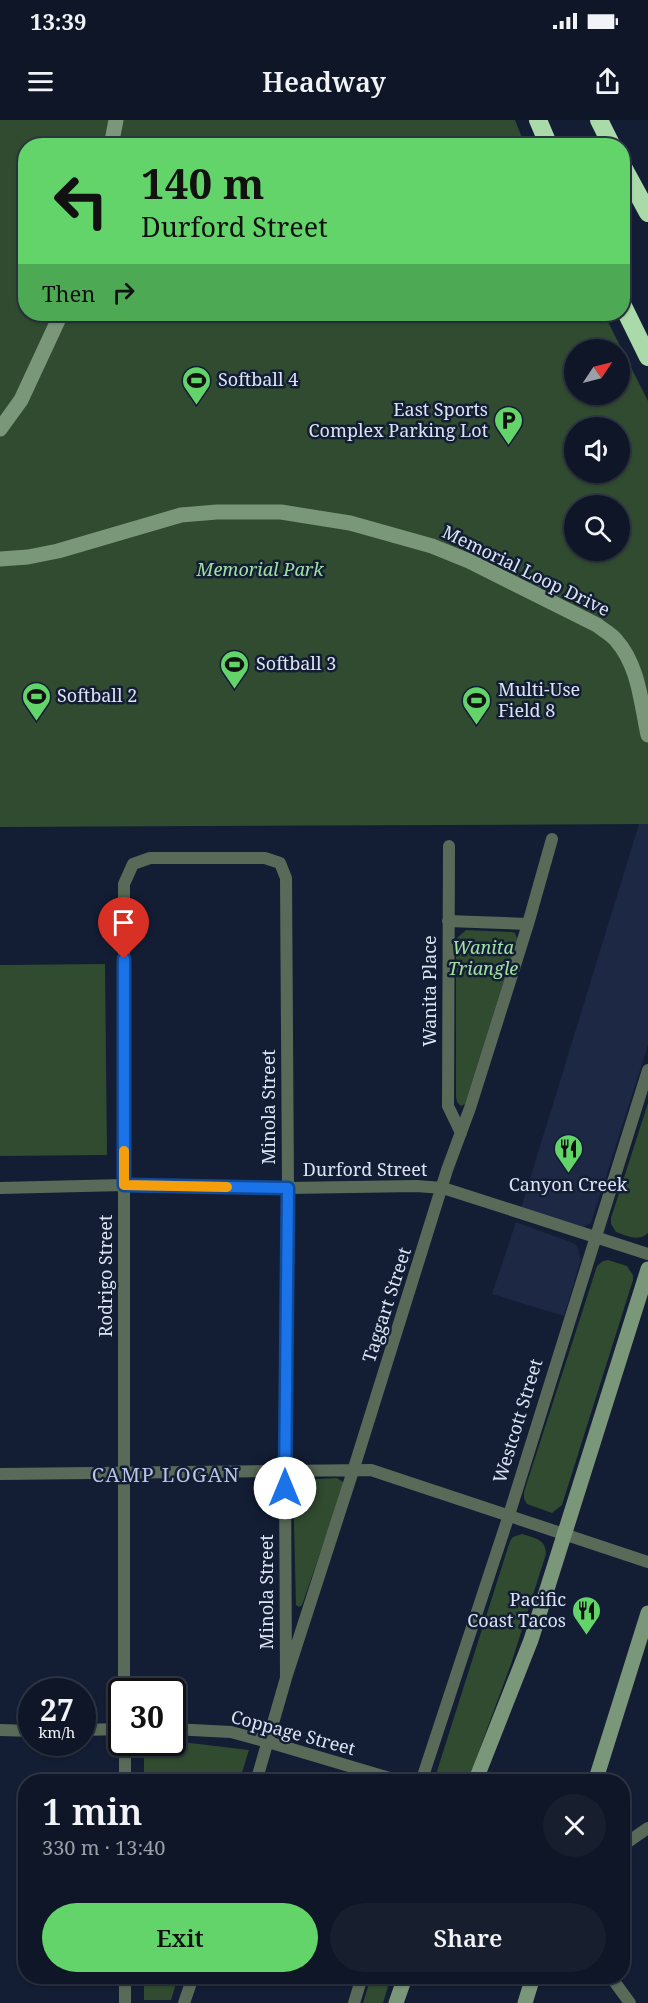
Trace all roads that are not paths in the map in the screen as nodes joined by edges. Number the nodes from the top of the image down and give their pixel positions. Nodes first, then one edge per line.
1 (116, 120) edge
2 (538, 120) edge
3 (599, 120) edge
4 (113, 138) edge
5 (546, 138) edge
6 (608, 138) edge
7 (630, 180) edge
8 (648, 213) edge
9 (630, 320) edge
10 (59, 321) edge
11 (648, 357) edge
12 (0, 429) edge
13 (0, 559) edge
14 (648, 735) edge
15 (552, 839) dead end
16 (449, 846) dead end
17 (206, 858) joint
18 (448, 921) junction
19 (528, 924) junction
20 (648, 1070) edge
21 (461, 1133) junction
22 (124, 1185) junction
23 (0, 1188) edge
24 (288, 1188) junction
25 (443, 1188) junction
26 (595, 1238) junction
27 (648, 1254) edge
28 (648, 1269) edge
29 (285, 1470) junction
30 (353, 1471) junction
31 (123, 1472) junction
32 (0, 1474) edge
33 (509, 1515) junction
34 (563, 1534) junction
35 (648, 1562) edge
36 (648, 1613) edge
37 (124, 1678) edge
38 (286, 1678) junction
39 (0, 1730) edge
40 (186, 1730) edge
41 (18, 1731) edge
42 (268, 1742) junction
43 (124, 1756) edge
44 (125, 1774) edge
45 (258, 1774) edge
46 (376, 1774) edge
47 (424, 1774) edge
48 (478, 1774) edge
49 (598, 1774) edge
50 (648, 1828) edge
51 (630, 1840) edge
52 (125, 1984) edge
53 (191, 1984) edge
54 (360, 1984) edge
55 (403, 1984) edge
56 (531, 1984) edge
57 (616, 1984) edge
58 (125, 2003) edge
59 (184, 2003) edge
60 (354, 2003) edge
61 (396, 2003) edge
62 (525, 2003) edge
63 (630, 2003) edge

1 - 4 street
2 - 5 highway
3 - 6 highway
7 - 8 highway
9 - 11 highway
10 - 12 street
13 - 14 street, Memorial Loop Drive
15 - 19 street, Taggart Street
16 - 18 street, Wanita Place
17 - 22 street, Rodrigo Street
17 - 24 street, Minola Street
18 - 19 street
18 - 21 street, Wanita Place
19 - 21 street, Taggart Street
20 - 26 street, Westcott Street
21 - 25 street, Taggart Street
22 - 23 street, Durford Street
22 - 24 street, Durford Street
22 - 31 street, Rodrigo Street
24 - 25 street, Durford Street
24 - 29 street, Minola Street
25 - 26 street, Durford Street
25 - 30 street, Taggart Street
26 - 27 street, Durford Street
26 - 33 street, Westcott Street
28 - 34 street
29 - 30 street
29 - 31 street
29 - 38 street, Minola Street
30 - 33 street
30 - 38 street, Taggart Street
31 - 32 street
31 - 37 street, Rodrigo Street
33 - 34 street
33 - 47 street, Westcott Street
34 - 35 street
34 - 48 street
36 - 49 street
38 - 42 street, Taggart Street
39 - 41 street
40 - 42 street, Coppage Street
42 - 45 street, Taggart Street
42 - 46 street, Coppage Street
43 - 44 street
50 - 51 street
52 - 58 street
53 - 59 street
54 - 60 street
55 - 61 street
56 - 62 street
57 - 63 street

